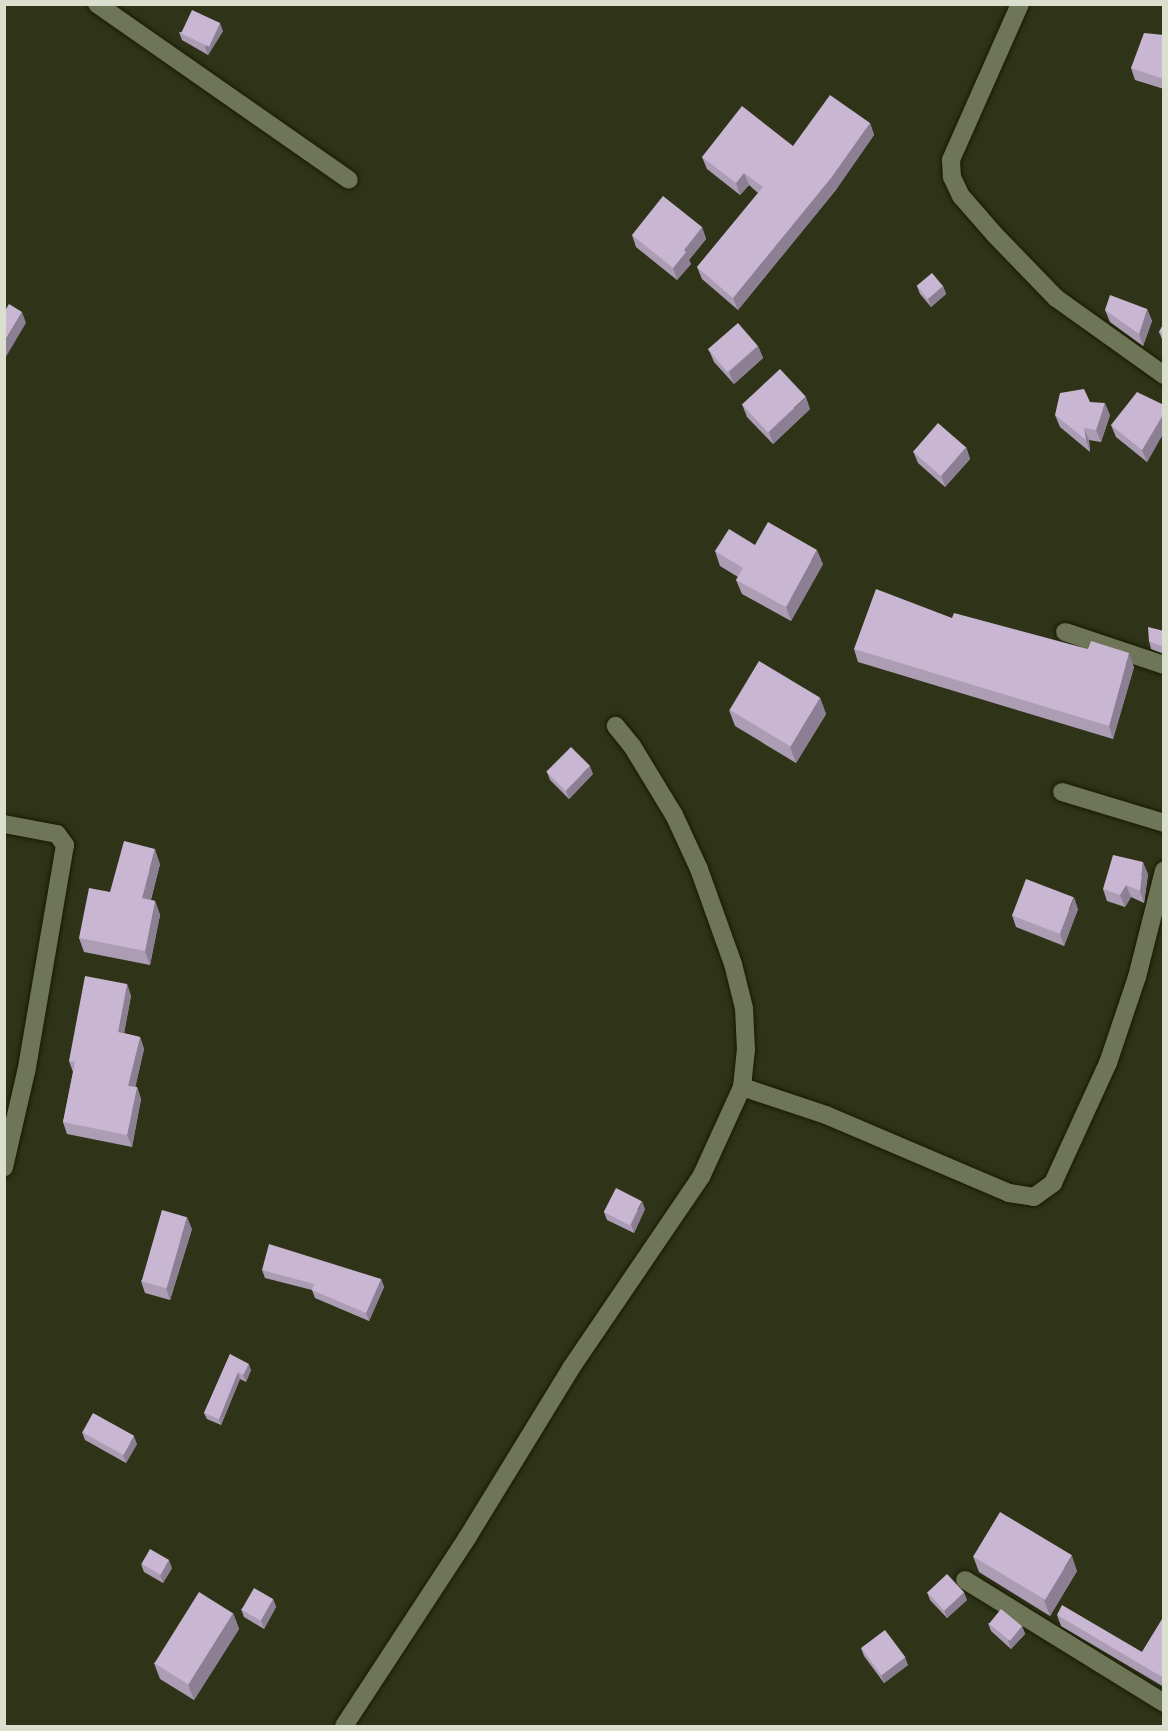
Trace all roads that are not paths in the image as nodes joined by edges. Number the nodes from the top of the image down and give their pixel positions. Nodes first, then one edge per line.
1 (97, 4) edge
2 (1020, 4) edge
3 (349, 180) dead end
4 (1164, 375) edge
5 (1065, 632) dead end
6 (1164, 665) edge
7 (616, 726) dead end
8 (1062, 792) dead end
9 (4, 824) edge
10 (1164, 824) edge
11 (1164, 870) edge
12 (742, 1087) junction
13 (4, 1167) edge
14 (965, 1580) dead end
15 (1164, 1703) edge
16 (344, 1726) edge

1 - 3 street
2 - 4 street
5 - 6 street
7 - 12 street
8 - 10 street
9 - 13 street
11 - 12 street
12 - 16 street
14 - 15 street

